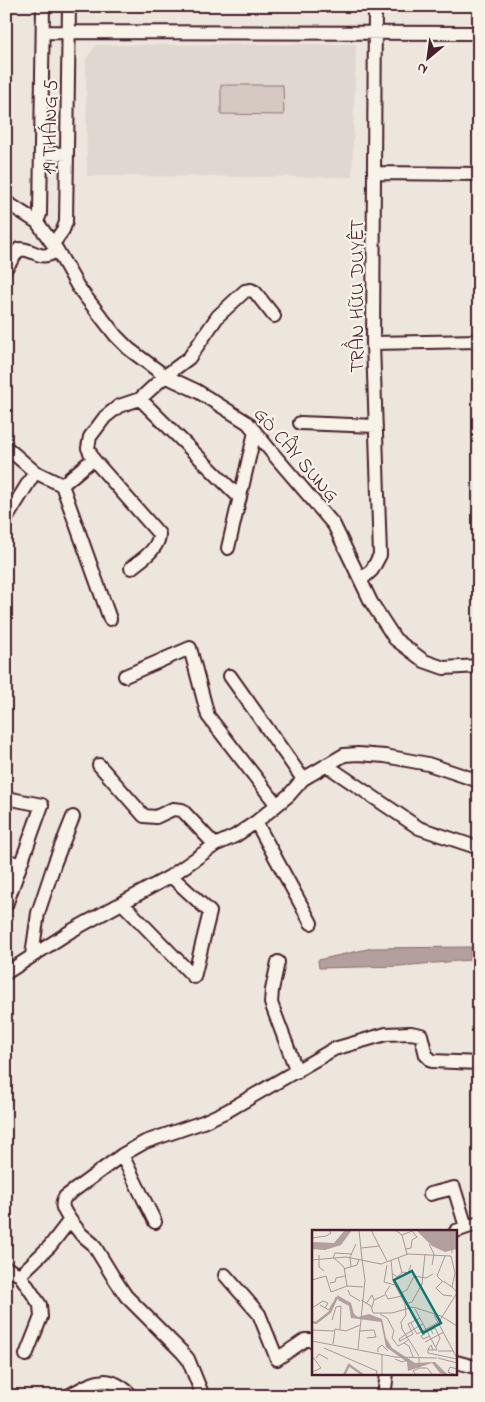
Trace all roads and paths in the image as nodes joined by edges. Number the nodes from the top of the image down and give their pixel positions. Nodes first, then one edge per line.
1 (43, 6) edge
2 (69, 6) edge
3 (375, 6) edge
4 (69, 31) junction
5 (43, 32) junction
6 (376, 33) junction
7 (479, 33) edge
8 (41, 153) junction
9 (67, 154) junction
10 (375, 173) junction
11 (479, 174) edge
12 (6, 202) edge
13 (37, 222) junction
14 (55, 247) junction
15 (6, 268) edge
16 (274, 316) dead end
17 (373, 342) junction
18 (479, 342) edge
19 (165, 376) junction
20 (140, 399) junction
21 (300, 422) dead end
22 (376, 426) junction
23 (255, 432) junction
24 (6, 447) edge
25 (93, 459) junction
26 (35, 472) junction
27 (62, 485) junction
28 (240, 498) junction
29 (6, 520) edge
30 (228, 548) dead end
31 (132, 568) dead end
32 (361, 580) junction
33 (110, 619) dead end
34 (479, 666) edge
35 (125, 676) dead end
36 (230, 676) dead end
37 (99, 765) dead end
38 (326, 765) junction
39 (303, 779) junction
40 (479, 781) edge
41 (6, 798) edge
42 (277, 805) junction
43 (74, 818) dead end
44 (256, 822) junction
45 (215, 846) junction
46 (479, 848) edge
47 (6, 860) edge
48 (20, 865) junction
49 (171, 876) junction
50 (122, 903) junction
51 (6, 905) edge
52 (310, 923) dead end
53 (32, 955) junction
54 (278, 962) dead end
55 (6, 973) edge
56 (479, 1063) edge
57 (297, 1072) junction
58 (122, 1155) junction
59 (430, 1194) dead end
60 (70, 1220) junction
61 (155, 1222) dead end
62 (479, 1223) edge
63 (461, 1229) edge
64 (6, 1268) edge
65 (20, 1275) junction
66 (224, 1275) dead end
67 (312, 1340) edge
68 (26, 1355) dead end
69 (458, 1363) edge
70 (479, 1368) edge
71 (387, 1374) edge
72 (68, 1396) edge
73 (132, 1396) edge
74 (203, 1396) edge
75 (384, 1396) edge

1 - 5 street, 19 THÁNG 5
2 - 4 street, 19 THÁNG 5
3 - 6 street, TRẦN HỮU DUYỆT
4 - 5 street
4 - 6 street
4 - 9 street, 19 THÁNG 5
5 - 8 street, 19 THÁNG 5
6 - 7 street
6 - 10 street, TRẦN HỮU DUYỆT
8 - 9 street
8 - 13 street, 19 THÁNG 5
9 - 14 street, 19 THÁNG 5
10 - 11 street
10 - 17 street, TRẦN HỮU DUYỆT
12 - 13 street, GÒ CÂY SUNG
13 - 14 street, GÒ CÂY SUNG
14 - 15 street
14 - 19 street, GÒ CÂY SUNG
16 - 19 street
17 - 18 street
17 - 22 street, TRẦN HỮU DUYỆT
19 - 20 street
19 - 23 street, GÒ CÂY SUNG
20 - 25 street
20 - 28 street
21 - 22 street
22 - 32 street, TRẦN HỮU DUYỆT
23 - 28 street
23 - 32 street, GÒ CÂY SUNG
24 - 26 street
25 - 27 street
25 - 31 street
26 - 27 street
26 - 29 street
27 - 33 street
28 - 30 street
32 - 34 street, GÒ CÂY SUNG
35 - 42 street
36 - 39 street
37 - 45 street
38 - 39 street
38 - 40 street
38 - 46 street
39 - 42 street
41 - 48 street
42 - 44 street
43 - 53 street
44 - 45 street
44 - 52 street
45 - 49 street
47 - 48 street
48 - 51 street
49 - 50 street
49 - 50 street
50 - 53 street
53 - 55 street
54 - 57 street
56 - 57 street
57 - 58 street
58 - 60 street
58 - 61 street
59 - 63 street
60 - 65 street
60 - 74 street
62 - 63 street
64 - 65 street
65 - 68 street
66 - 67 street
69 - 70 street
71 - 75 street
72 - 73 street

